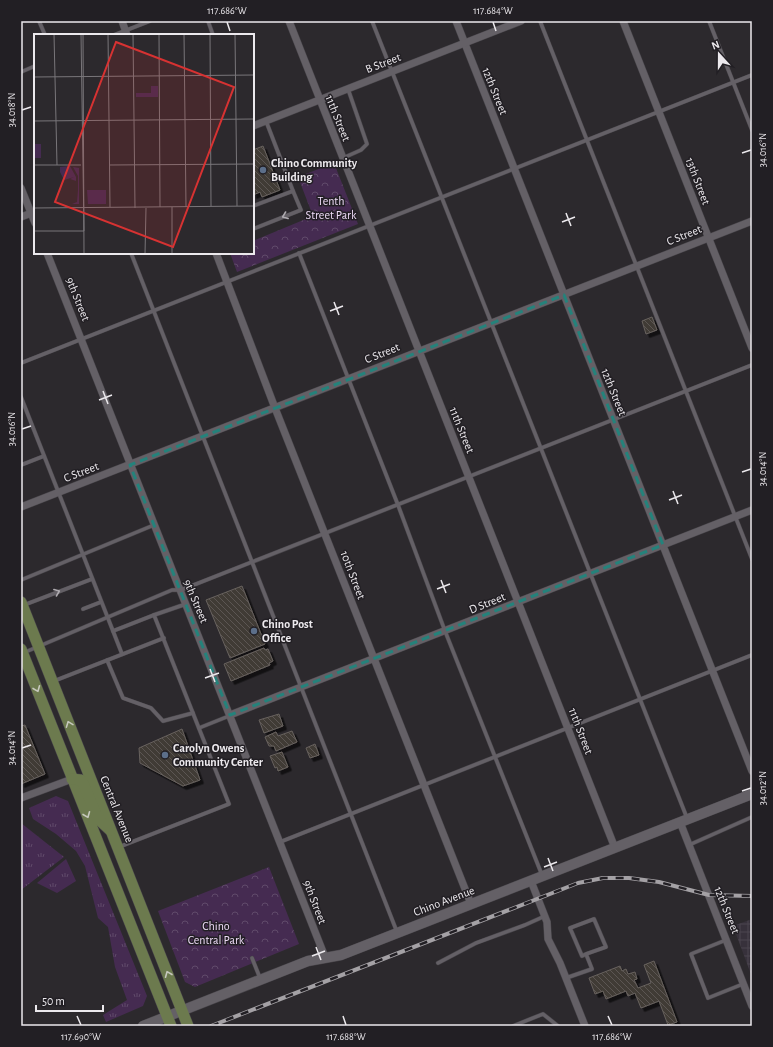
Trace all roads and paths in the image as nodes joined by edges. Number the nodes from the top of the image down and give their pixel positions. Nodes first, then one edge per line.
1 (39, 21) edge
2 (122, 21) edge
3 (150, 21) edge
4 (208, 21) edge
5 (289, 21) edge
6 (372, 21) edge
7 (456, 21) edge
8 (521, 21) edge
9 (540, 21) edge
10 (623, 21) edge
11 (709, 21) edge
12 (126, 33) edge
13 (45, 34) edge
14 (213, 34) edge
15 (464, 43) junction
16 (34, 66) edge
17 (392, 71) junction
18 (21, 72) edge
19 (752, 75) edge
20 (733, 82) junction
21 (347, 88) junction
22 (319, 99) junction
23 (659, 112) junction
24 (266, 121) junction
25 (254, 126) edge
26 (752, 130) edge
27 (586, 140) junction
28 (343, 158) junction
29 (514, 168) junction
30 (21, 188) edge
31 (293, 191) junction
32 (442, 197) junction
33 (254, 206) edge
34 (33, 212) edge
35 (21, 217) edge
36 (752, 221) edge
37 (369, 225) junction
38 (254, 229) edge
39 (708, 237) junction
40 (299, 253) junction
41 (47, 254) edge
42 (131, 254) edge
43 (216, 254) edge
44 (636, 266) junction
45 (225, 282) junction
46 (564, 294) junction
47 (153, 310) junction
48 (491, 323) junction
49 (82, 339) junction
50 (752, 348) edge
51 (419, 351) junction
52 (21, 363) edge
53 (752, 365) edge
54 (349, 379) junction
55 (685, 391) junction
56 (21, 396) edge
57 (275, 408) junction
58 (614, 420) junction
59 (202, 436) junction
60 (540, 447) junction
61 (44, 456) junction
62 (21, 465) edge
63 (130, 465) junction
64 (468, 476) junction
65 (58, 493) junction
66 (398, 505) junction
67 (21, 507) edge
68 (752, 510) edge
69 (735, 517) junction
70 (154, 525) junction
71 (324, 533) junction
72 (663, 545) junction
73 (82, 554) junction
74 (752, 559) edge
75 (253, 562) junction
76 (589, 574) junction
77 (92, 579) junction
78 (21, 580) edge
79 (181, 590) junction
80 (101, 602) junction
81 (518, 602) junction
82 (186, 603) junction
83 (22, 604) edge
84 (83, 608) dead end
85 (154, 615) junction
86 (108, 618) junction
87 (445, 631) junction
88 (113, 632) junction
89 (164, 638) junction
90 (38, 645) junction
91 (21, 652) edge
92 (122, 654) junction
93 (752, 655) edge
94 (373, 659) junction
95 (107, 660) junction
96 (712, 670) junction
97 (52, 681) junction
98 (301, 688) junction
99 (641, 699) junction
100 (193, 713) junction
101 (230, 715) junction
102 (568, 727) junction
103 (199, 728) junction
104 (496, 756) junction
105 (752, 771) edge
106 (72, 778) junction
107 (423, 784) junction
108 (752, 794) edge
109 (21, 798) edge
110 (350, 813) junction
111 (752, 817) edge
112 (684, 821) junction
113 (112, 831) junction
114 (280, 842) junction
115 (689, 845) junction
116 (118, 847) junction
117 (615, 848) junction
118 (543, 876) junction
119 (531, 881) junction
120 (471, 904) junction
121 (545, 916) junction
122 (398, 933) junction
123 (727, 940) junction
124 (586, 954) junction
125 (325, 957) junction
126 (252, 958) dead end
127 (438, 963) dead end
128 (566, 978) junction
129 (260, 979) junction
130 (743, 984) junction
131 (752, 1006) edge
132 (183, 1010) junction
133 (169, 1021) edge
134 (143, 1026) edge
135 (188, 1026) edge
136 (513, 1026) edge
137 (558, 1026) edge
138 (584, 1026) edge

1 - 13 lane
2 - 12 street
3 - 12 lane
4 - 14 lane
5 - 22 street, 11th Street
6 - 17 lane
7 - 15 street, 12th Street
8 - 15 street, B Street
9 - 27 lane
10 - 23 street, 13th Street
11 - 20 lane
15 - 17 street, B Street
15 - 29 street, 12th Street
16 - 18 lane
17 - 21 street, B Street
17 - 32 lane
19 - 20 lane
20 - 23 lane
20 - 26 lane
21 - 22 street, B Street
21 - 28 lane
22 - 24 street, B Street
22 - 28 street, 11th Street
23 - 27 lane
23 - 39 street, 13th Street
24 - 25 street, B Street
24 - 31 lane
27 - 29 lane
27 - 44 lane
28 - 37 street, 11th Street
29 - 32 lane
29 - 46 street, 12th Street
30 - 34 street
31 - 33 lane
31 -> 38 lane
32 - 37 lane
32 - 48 lane
34 - 35 street
36 - 39 street, C Street
37 - 40 lane
37 - 51 street, 11th Street
39 - 44 street, C Street
39 - 50 street, 13th Street
40 - 45 lane
40 - 54 lane
41 - 49 street, 9th Street
42 - 47 lane
43 - 45 street, 10th Street
44 - 46 street, C Street
44 - 55 lane
45 - 47 lane
45 - 57 street, 10th Street
46 - 48 street, C Street
46 - 58 street, 12th Street
47 - 49 lane
47 - 59 lane
48 - 51 street, C Street
48 - 60 lane
49 - 52 lane
49 - 63 street, 9th Street
51 - 54 street, C Street
51 - 64 street, 11th Street
53 - 55 lane
54 - 57 street, C Street
54 - 66 lane
55 - 58 lane
55 - 69 lane
56 - 61 lane
57 - 59 street, C Street
57 - 71 street, 10th Street
58 - 60 lane
58 - 72 street, 12th Street
59 - 63 street, C Street
59 - 75 lane
60 - 64 lane
60 - 76 lane
61 - 62 lane
61 - 65 lane
63 - 65 street, C Street
63 - 70 street, 9th Street
64 - 66 lane
64 - 81 street, 11th Street
65 - 67 street, C Street
65 - 73 lane
66 - 71 lane
66 - 87 lane
68 - 69 street, D Street
69 - 72 street, D Street
69 - 74 lane
70 - 73 lane
70 - 79 street, 9th Street
71 - 75 lane
71 - 94 street, 10th Street
72 - 76 street, D Street
72 - 96 street, 12th Street
73 - 77 lane
73 - 78 lane
75 - 79 lane
75 - 98 lane
76 - 81 street, D Street
76 - 99 lane
77 - 80 lane
83 -> 77 lane
79 - 82 street, 9th Street
79 - 86 lane
80 - 84 lane
80 - 86 lane
81 - 87 street, D Street
81 - 102 street, 11th Street
82 - 85 lane
82 - 101 street, 9th Street
83 - 90 main road, Central Avenue
85 - 88 lane
85 - 89 lane
86 - 88 lane
86 - 90 lane
87 - 94 street, D Street
87 - 104 lane
88 - 92 lane
89 - 92 lane
89 - 100 lane
90 - 91 lane
90 - 97 main road, Central Avenue
91 -> 106 main road
92 - 95 lane
93 - 96 lane
94 - 98 street, D Street
94 - 107 street, 10th Street
95 - 97 lane
95 - 100 lane
96 - 99 lane
96 - 105 street, 12th Street
113 -> 97 main road, Central Avenue
98 - 101 street, D Street
98 - 110 lane
99 - 102 lane
99 - 112 lane
100 - 103 lane
101 - 103 lane
101 - 114 street, 9th Street
102 - 104 lane
102 - 117 street, 11th Street
103 - 116 lane
104 - 107 lane
104 - 118 lane
106 - 109 street
106 - 113 main road
106 -> 133 main road
107 - 110 lane
107 - 120 street, 10th Street
108 - 112 main road, Chino Avenue
110 - 114 lane
110 - 122 lane
111 - 115 lane
112 - 115 street, 12th Street
112 - 117 main road, Chino Avenue
113 - 116 main road, Central Avenue
114 - 125 street, 9th Street
115 - 123 street, 12th Street
132 -> 116 main road, Central Avenue
117 - 118 main road, Chino Avenue
118 - 119 main road, Chino Avenue
119 - 120 main road, Chino Avenue
119 - 121 street
120 - 122 main road, Chino Avenue
121 - 127 lane
121 - 128 street
122 - 125 main road, Chino Avenue
123 - 130 street, 12th Street
123 - 130 lane
124 - 124 lane
124 - 128 lane
125 - 129 main road, Chino Avenue
126 - 129 lane
128 - 138 street
129 - 132 main road, Chino Avenue
130 - 131 street, 12th Street
132 - 133 main road, Chino Avenue
132 - 135 main road, Central Avenue
133 - 134 main road, Chino Avenue
136 - 137 lane

